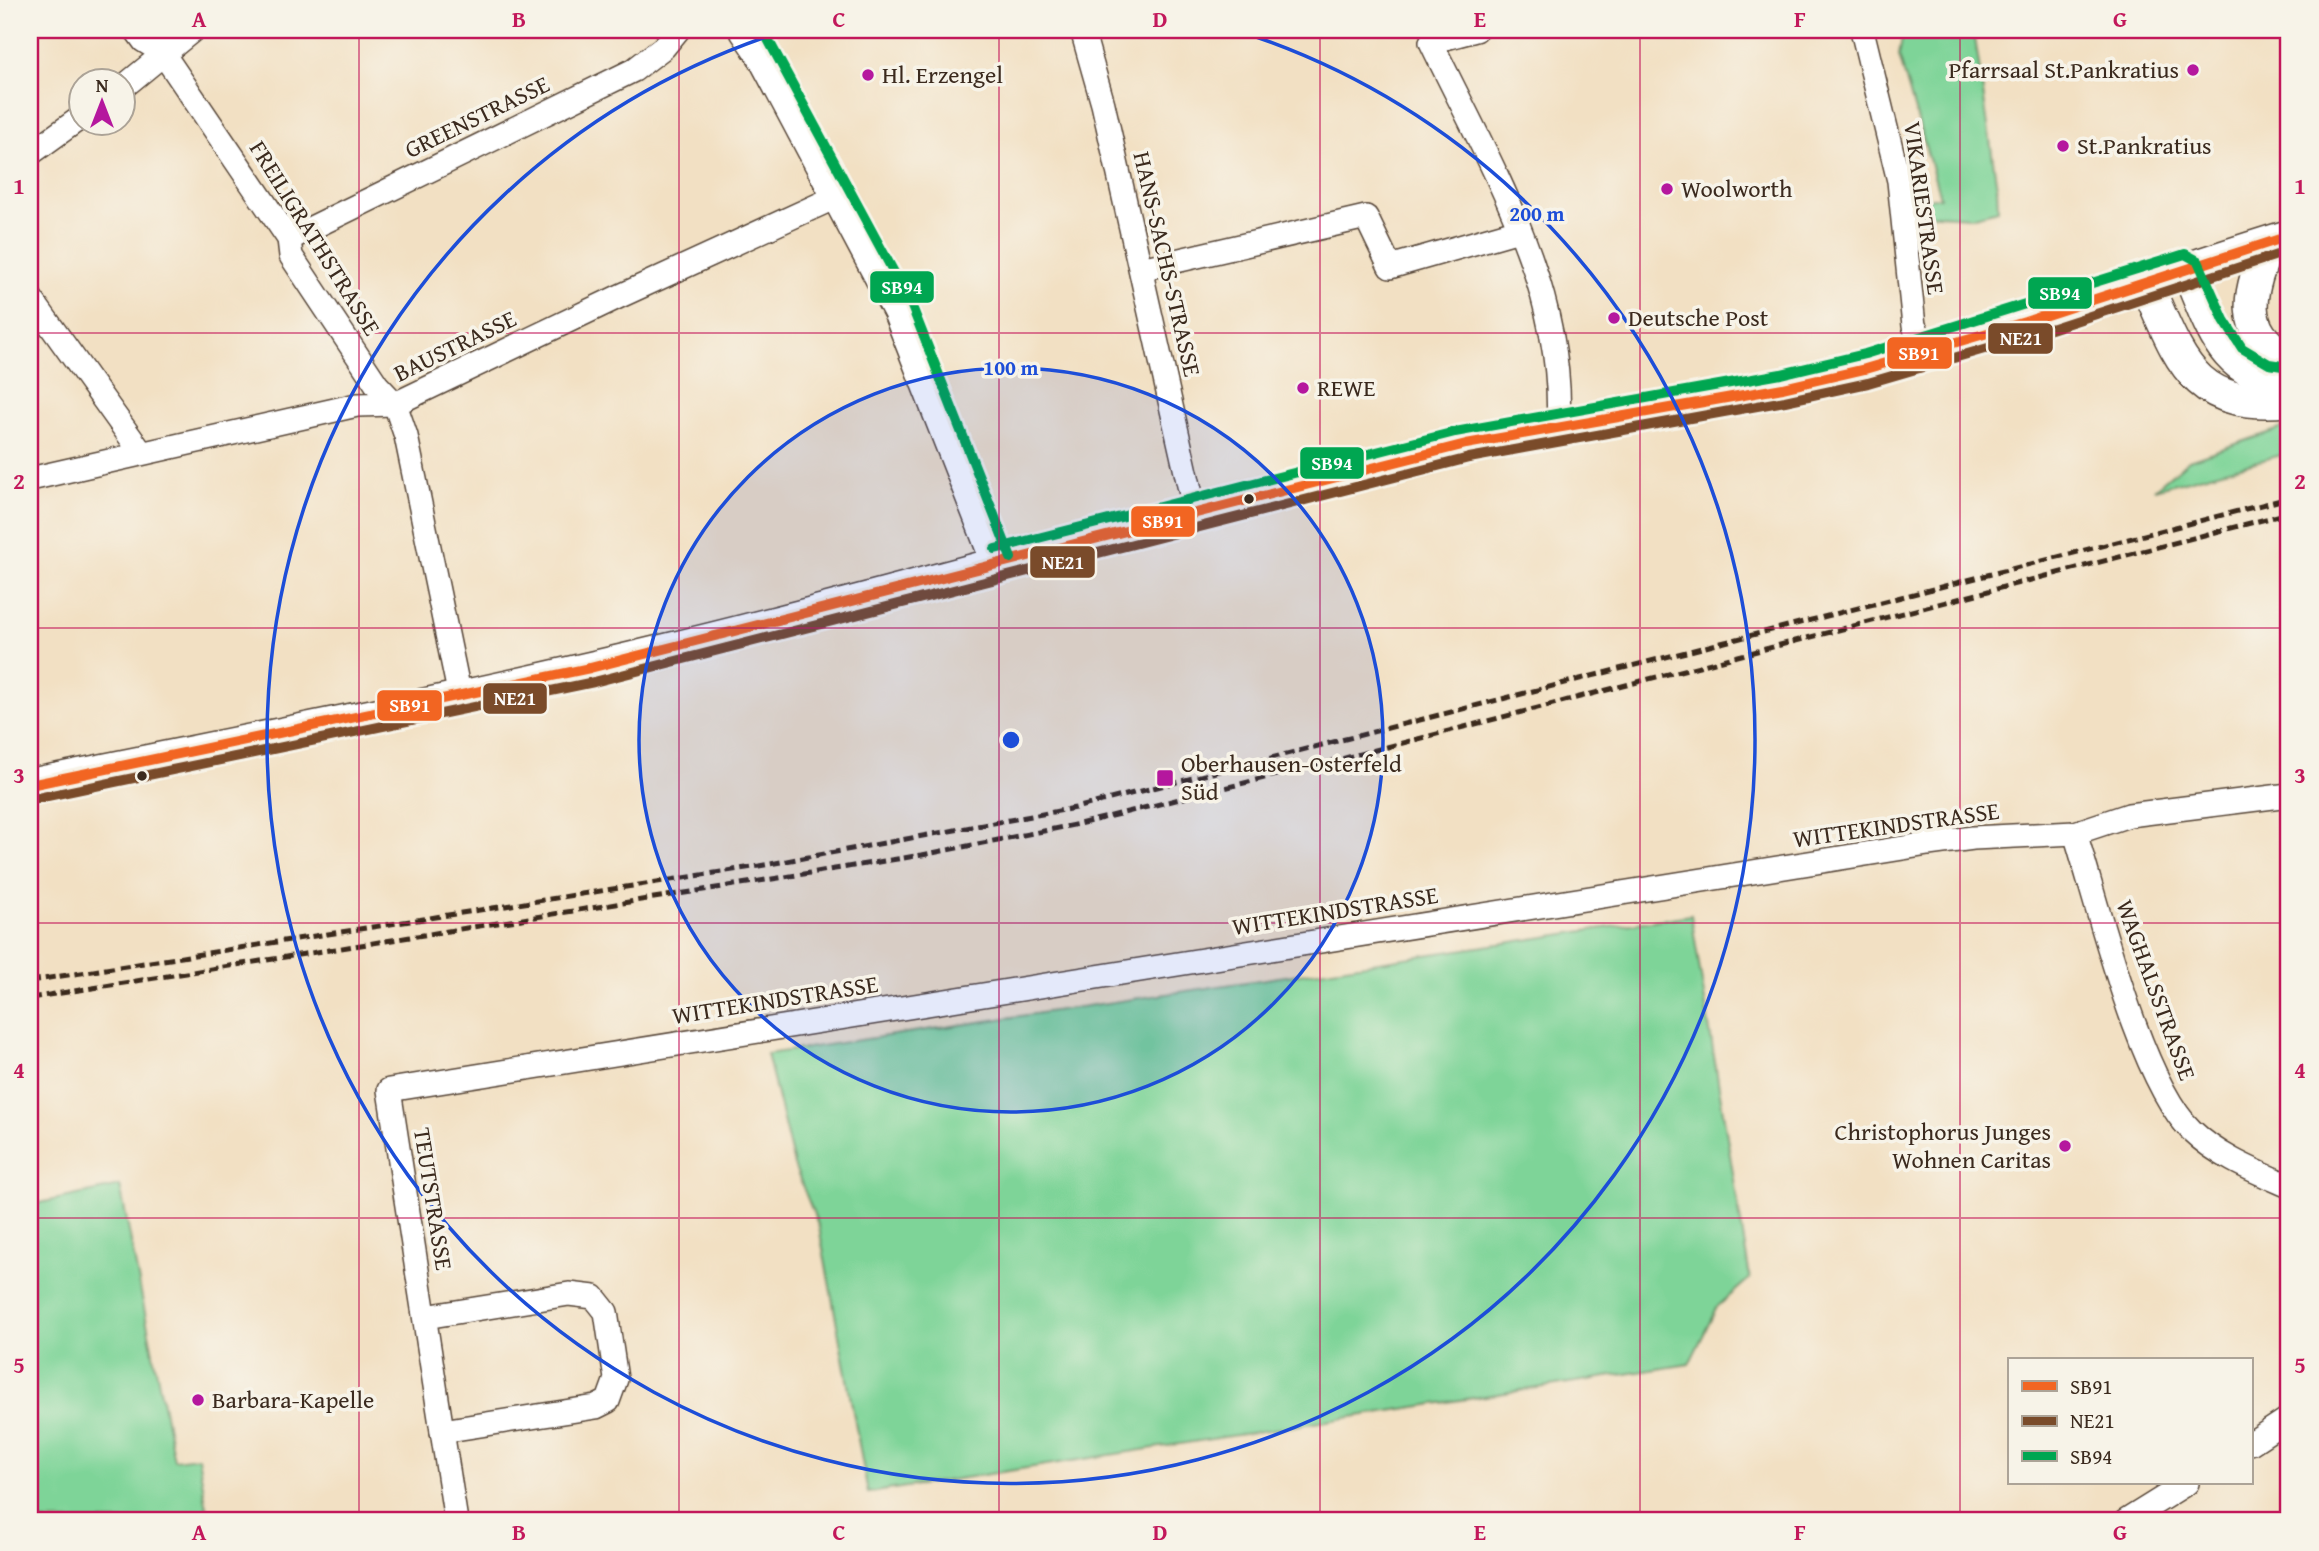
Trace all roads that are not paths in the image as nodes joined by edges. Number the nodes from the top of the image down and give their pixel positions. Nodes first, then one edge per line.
1 (136, 30) edge
2 (193, 30) edge
3 (677, 30) edge
4 (746, 30) edge
5 (1082, 30) edge
6 (1476, 30) edge
7 (1862, 30) edge
8 (162, 52) junction
9 (136, 78) edge
10 (66, 128) edge
11 (30, 154) edge
12 (838, 196) junction
13 (1520, 230) junction
14 (289, 239) junction
15 (2279, 240) edge
16 (2186, 268) junction
17 (1141, 269) junction
18 (2145, 281) junction
19 (30, 297) edge
20 (1929, 351) junction
21 (2289, 360) edge
22 (2289, 381) edge
23 (2289, 400) edge
24 (395, 404) junction
25 (1558, 426) junction
26 (141, 452) junction
27 (30, 479) edge
28 (1195, 512) junction
29 (998, 563) junction
30 (460, 697) junction
31 (30, 785) edge
32 (2289, 795) edge
33 (2075, 833) junction
34 (389, 1090) joint
35 (2289, 1186) edge
36 (425, 1317) junction
37 (2289, 1418) edge
38 (442, 1431) junction
39 (2252, 1442) edge
40 (2185, 1484) edge
41 (456, 1521) edge
42 (2126, 1521) edge

1 - 8 street, FREILIGRATHSTRASSE
2 - 8 street
3 - 14 street, GREENSTRASSE
4 - 12 main road
5 - 17 street, HANS-SACHS-STRASSE
6 - 13 street
7 - 20 street, VIKARIESTRASSE
8 - 9 street
8 - 14 street, FREILIGRATHSTRASSE
10 - 11 street
12 - 24 street, BAUSTRASSE
12 - 29 main road
13 - 17 street
13 - 25 street
14 - 24 street, FREILIGRATHSTRASSE
15 - 16 main road
15 - 21 main road
16 - 18 main road
16 - 22 main road
17 - 28 street, HANS-SACHS-STRASSE
18 - 20 main road
18 - 23 main road
19 - 26 street
20 - 25 main road
24 - 26 street, BAUSTRASSE
24 - 30 street, FREILIGRATHSTRASSE
25 - 28 main road
26 - 27 street, BAUSTRASSE
28 - 29 main road
29 - 30 main road
30 - 31 main road
32 - 33 street, WITTEKINDSTRASSE
33 - 34 street, WITTEKINDSTRASSE
33 - 35 street, WAGHALSSTRASSE
34 - 36 street, TEUTSTRASSE
36 - 38 street, TEUTSTRASSE
36 - 38 street
37 - 39 street
38 - 41 street, TEUTSTRASSE
40 - 42 street

